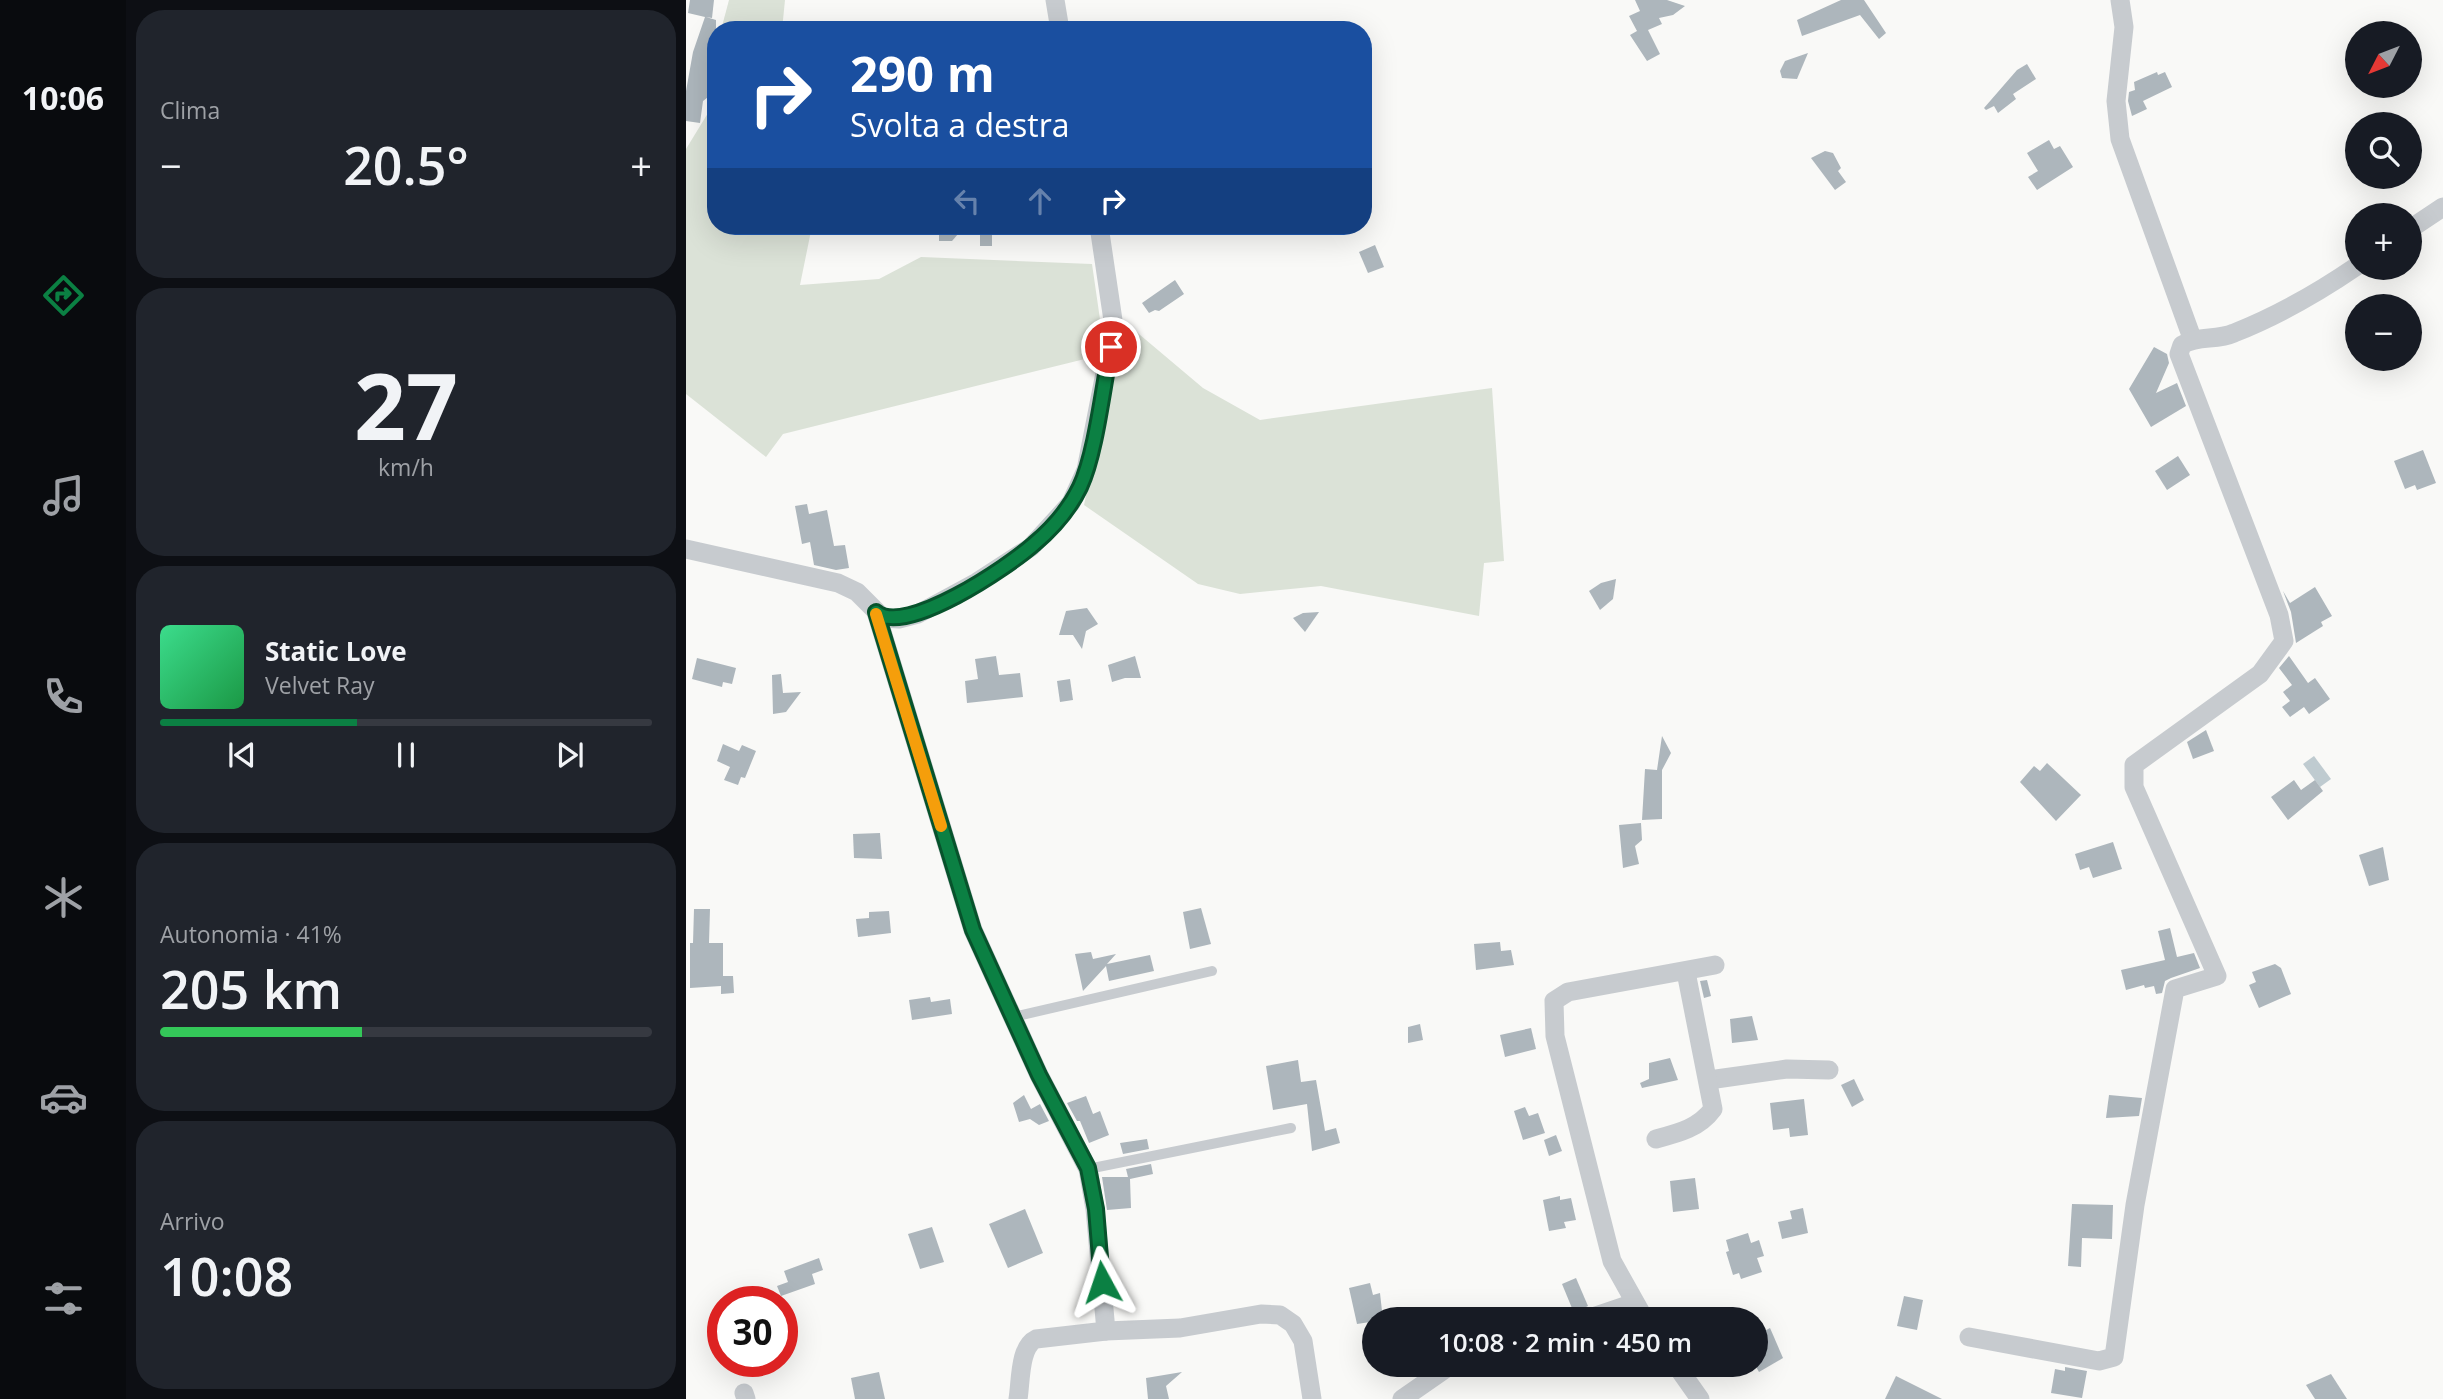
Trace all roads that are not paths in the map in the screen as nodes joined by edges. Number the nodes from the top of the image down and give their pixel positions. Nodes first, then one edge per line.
1 (1055, 0) edge
2 (2120, 0) edge
3 (1058, 21) edge
4 (2443, 207) edge
5 (2422, 221) edge
6 (1101, 235) edge
7 (2345, 273) edge
8 (2192, 338) junction
9 (686, 549) edge
10 (876, 612) junction
11 (1715, 965) dead end
12 (1212, 971) dead end
13 (1686, 972) junction
14 (1013, 1017) junction
15 (1829, 1070) dead end
16 (1709, 1080) junction
17 (1291, 1128) dead end
18 (1656, 1139) dead end
19 (1088, 1168) junction
20 (1637, 1307) edge
21 (1106, 1331) junction
22 (1969, 1337) dead end
23 (1434, 1377) edge
24 (1684, 1377) edge
25 (1017, 1399) edge
26 (1312, 1399) edge
27 (1402, 1399) edge
28 (1700, 1399) edge

1 - 3 street
2 - 8 street
4 - 5 street
6 - 10 street
7 - 8 street
8 - 22 street
9 - 10 street
10 - 14 street
11 - 13 street
12 - 14 lane
13 - 16 street
13 - 20 street
14 - 19 street
15 - 16 street
16 - 18 street
17 - 19 lane
19 - 21 street
21 - 25 street
21 - 26 street
23 - 27 street
24 - 28 street

